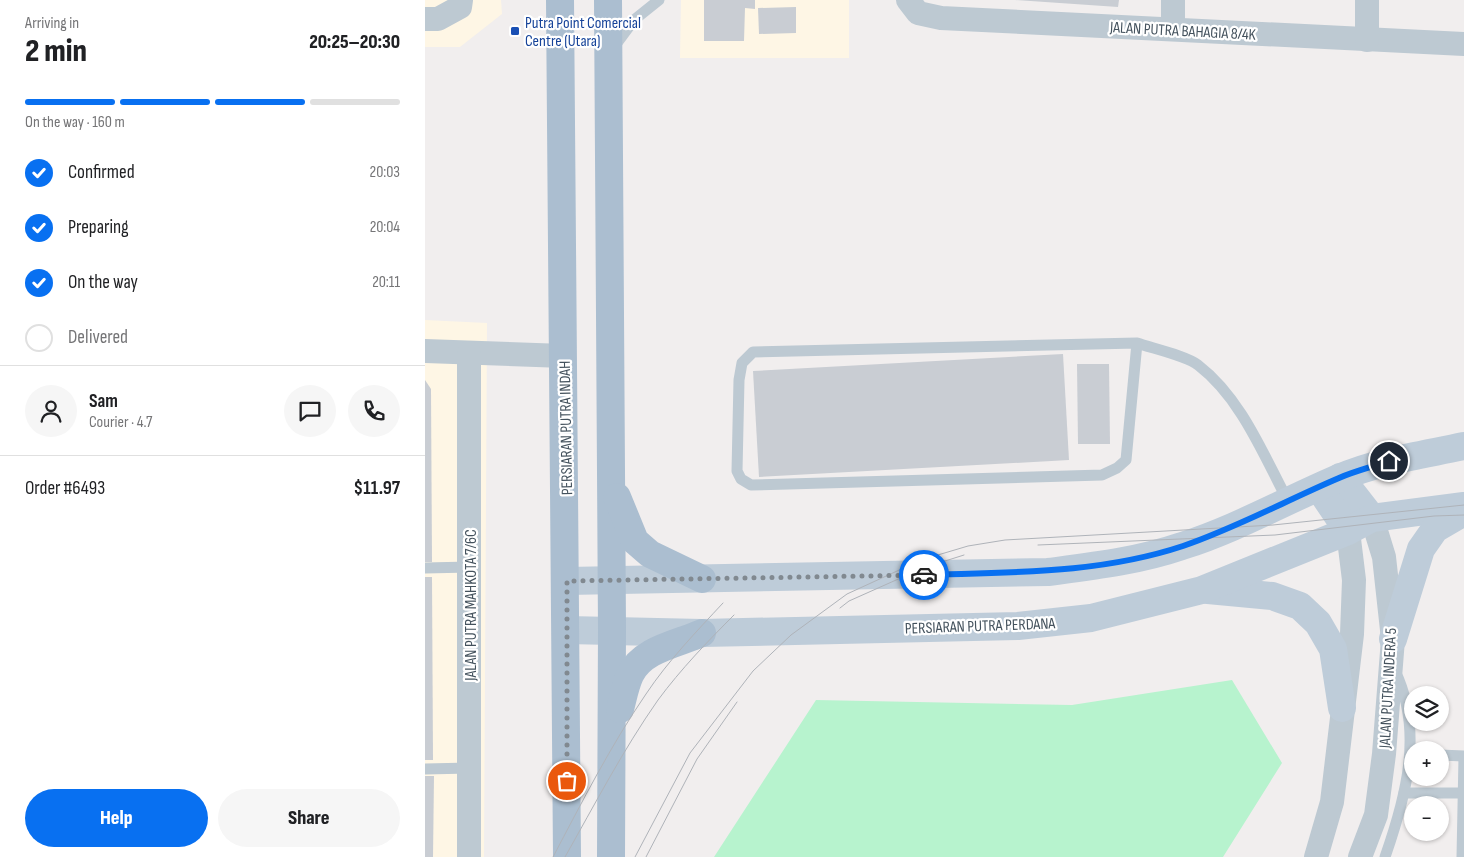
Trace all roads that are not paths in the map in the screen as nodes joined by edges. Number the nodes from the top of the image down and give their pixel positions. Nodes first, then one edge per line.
1 (461, 0) edge
2 (560, 0) edge
3 (608, 0) edge
4 (659, 0) edge
5 (908, 0) edge
6 (1173, 0) edge
7 (1367, 0) edge
8 (425, 19) edge
9 (1173, 29) junction
10 (1367, 40) junction
11 (1464, 44) edge
12 (608, 55) junction
13 (1137, 343) junction
14 (425, 351) edge
15 (469, 353) junction
16 (564, 356) junction
17 (1464, 446) edge
18 (611, 479) junction
19 (1329, 483) junction
20 (1289, 502) junction
21 (1464, 506) edge
22 (1464, 512) edge
23 (1372, 518) junction
24 (1348, 531) junction
25 (425, 568) edge
26 (470, 568) junction
27 (702, 579) junction
28 (567, 581) junction
29 (612, 581) junction
30 (1202, 590) junction
31 (612, 629) junction
32 (567, 630) junction
33 (702, 633) junction
34 (1392, 651) junction
35 (1342, 708) junction
36 (612, 737) junction
37 (1410, 741) edge
38 (1449, 756) edge
39 (1464, 757) edge
40 (470, 768) junction
41 (425, 769) edge
42 (1405, 786) edge
43 (1404, 793) junction
44 (1463, 793) edge
45 (469, 857) edge
46 (567, 857) edge
47 (611, 857) edge
48 (1316, 857) edge
49 (1360, 857) edge
50 (1385, 857) edge
51 (1462, 857) edge

1 - 8 street
2 - 16 main road, PERSIARAN PUTRA INDAH
3 - 12 main road
4 - 12 lane
5 - 9 street, JALAN PUTRA BAHAGIA 8/4K
6 - 9 street
7 - 10 street
9 - 10 street, JALAN PUTRA BAHAGIA 8/4K
10 - 11 street, JALAN PUTRA BAHAGIA 8/4K
12 - 18 main road
13 - 13 lane
13 - 20 lane
14 - 15 street
15 - 16 street
15 - 26 street, JALAN PUTRA MAHKOTA 7/6C
16 - 28 main road, PERSIARAN PUTRA INDAH
17 - 19 main road
18 - 27 main road
18 - 29 main road
19 - 20 main road
19 - 23 main road
19 - 24 main road
20 - 27 main road
21 - 23 main road, PERSIARAN PUTRA PERDANA
22 - 34 main road
23 - 24 main road, PERSIARAN PUTRA PERDANA
23 - 34 street, JALAN PUTRA INDERA 5
24 - 30 main road, PERSIARAN PUTRA PERDANA
24 - 35 street
25 - 26 lane
26 - 40 street, JALAN PUTRA MAHKOTA 7/6C
27 - 29 main road
28 - 29 main road
28 - 32 main road, PERSIARAN PUTRA INDAH
29 - 31 main road
30 - 33 main road, PERSIARAN PUTRA PERDANA
30 - 35 main road
31 - 32 main road, PERSIARAN PUTRA PERDANA
31 - 33 main road, PERSIARAN PUTRA PERDANA
31 - 36 main road
32 - 46 main road, PERSIARAN PUTRA INDAH
33 - 36 main road
34 - 37 lane
34 - 49 street, JALAN PUTRA INDERA 5
35 - 48 street
36 - 47 main road
38 - 39 lane
39 - 44 lane
40 - 41 lane
40 - 45 street, JALAN PUTRA MAHKOTA 7/6C
42 - 43 lane
43 - 44 lane
43 - 50 lane
44 - 51 lane

